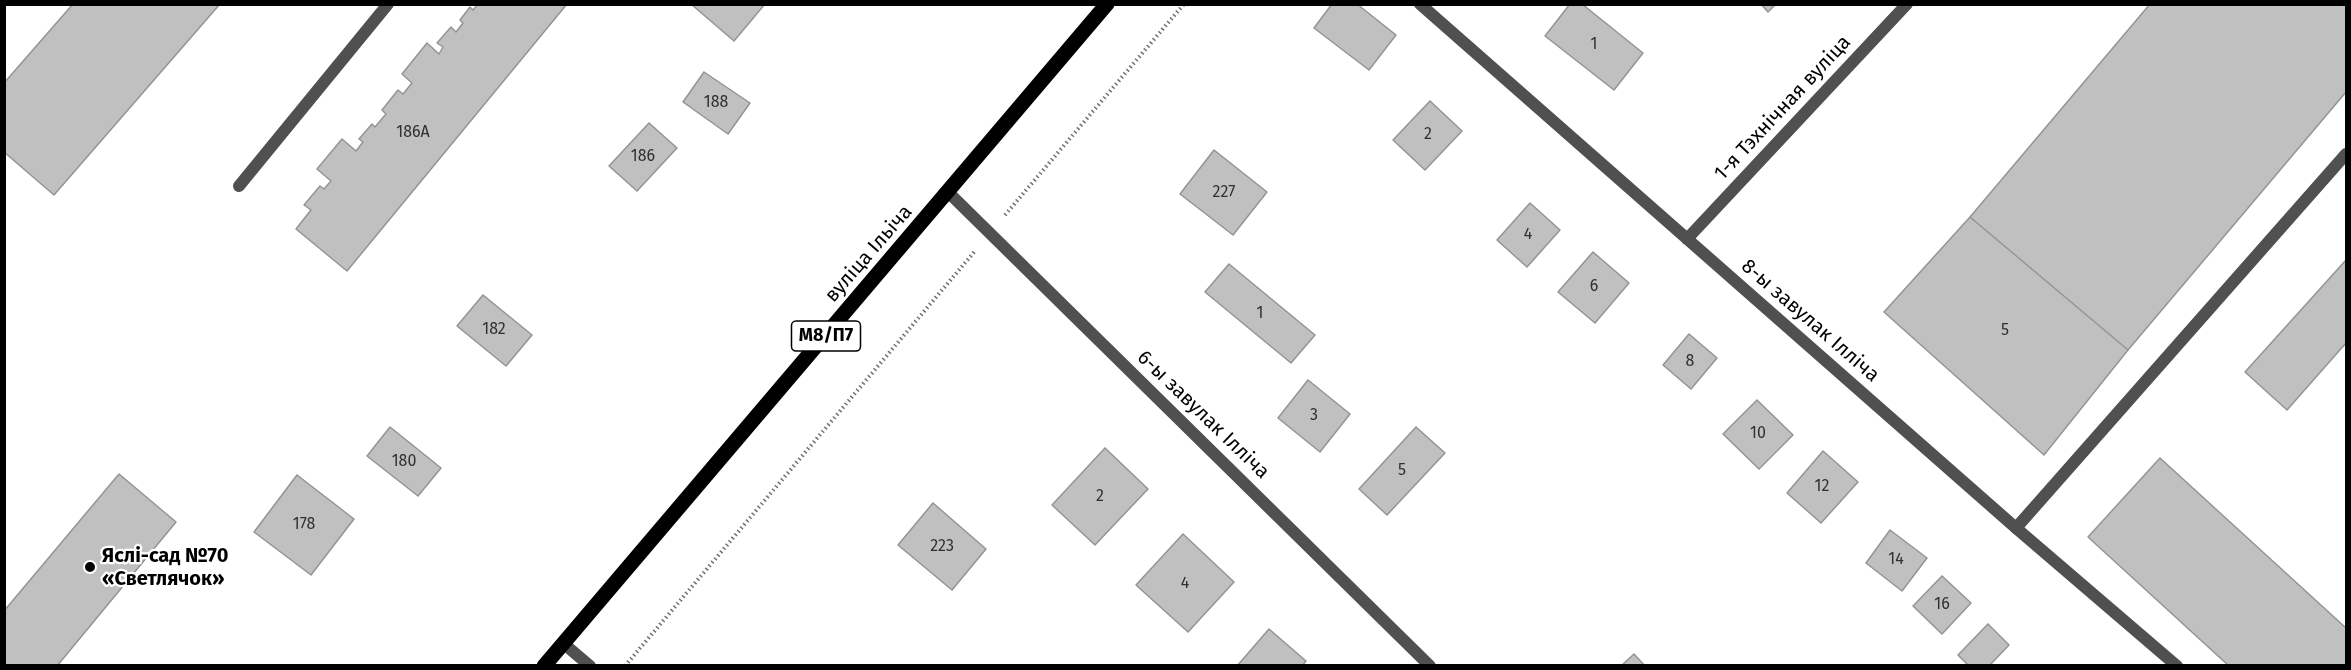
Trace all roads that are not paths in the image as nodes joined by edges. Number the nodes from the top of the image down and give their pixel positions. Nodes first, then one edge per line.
1 (388, 4) edge
2 (1107, 4) edge
3 (1420, 4) edge
4 (1907, 4) edge
5 (2346, 154) edge
6 (239, 186) dead end
7 (949, 193) junction
8 (1687, 239) junction
9 (2016, 528) junction
10 (563, 642) junction
11 (544, 666) edge
12 (590, 666) edge
13 (1430, 666) edge
14 (2177, 666) edge

1 - 6 street
2 - 7 main road, вуліца Ільіча / М8/П7
3 - 8 street, 8-ы завулак Ілліча
4 - 8 street, 1-я Тэхнічная вуліца
5 - 9 street
7 - 10 main road, вуліца Ільіча / М8/П7
7 - 13 street, 6-ы завулак Ілліча
8 - 9 street, 8-ы завулак Ілліча
9 - 14 street, 8-ы завулак Ілліча
10 - 11 main road, вуліца Ільіча / М8/П7
10 - 12 street

